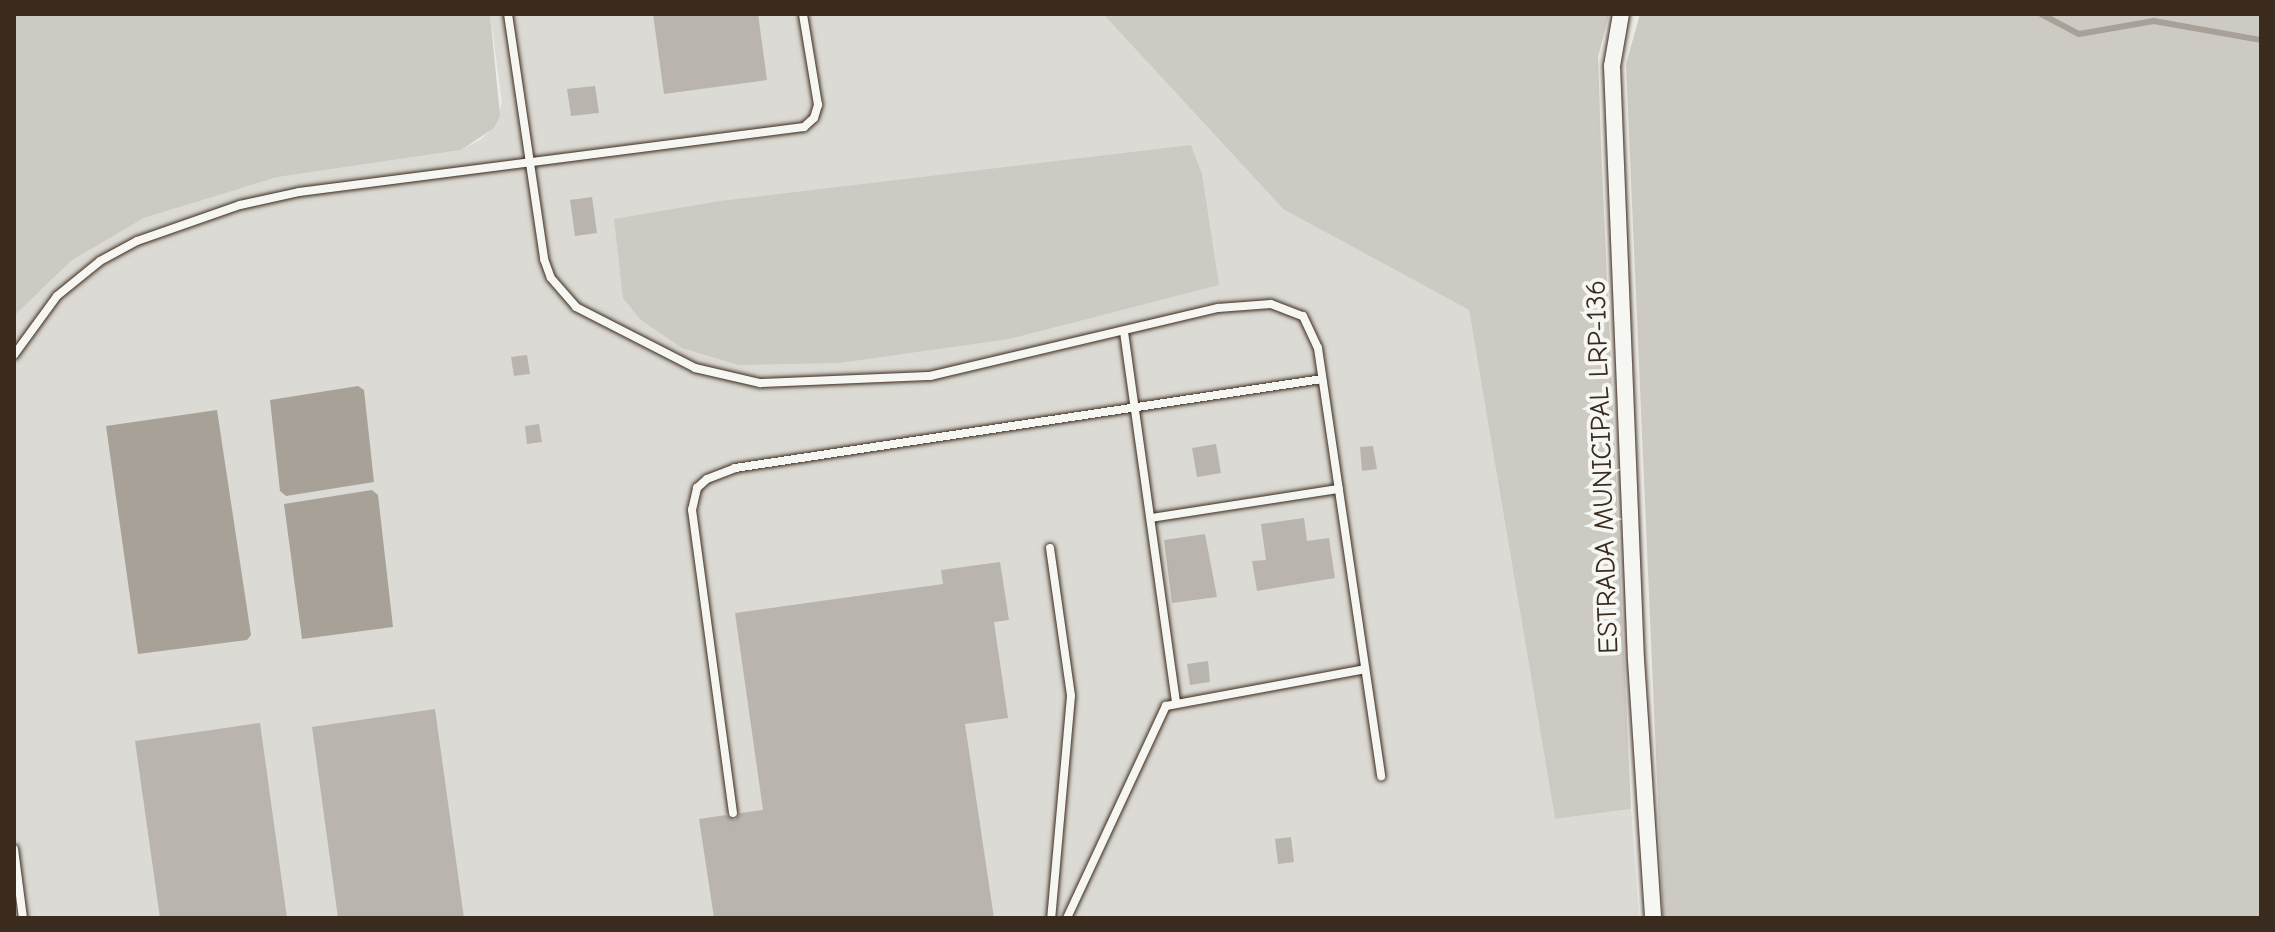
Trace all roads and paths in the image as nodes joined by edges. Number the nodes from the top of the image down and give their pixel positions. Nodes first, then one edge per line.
1 (508, 14) edge
2 (803, 14) edge
3 (1621, 14) edge
4 (532, 165) junction
5 (1124, 332) junction
6 (14, 355) edge
7 (1322, 379) junction
8 (1135, 407) junction
9 (1339, 489) junction
10 (1151, 518) junction
11 (1050, 548) dead end
12 (1365, 669) junction
13 (1176, 700) junction
14 (1381, 776) dead end
15 (733, 813) dead end
16 (14, 849) edge
17 (23, 918) edge
18 (1051, 918) edge
19 (1067, 918) edge
20 (1653, 918) edge

1 - 4 lane
2 - 4 lane
3 - 20 street, ESTRADA MUNICIPAL LRP-136
4 - 5 lane
4 - 6 lane
5 - 7 lane
5 - 8 lane
7 - 8 lane
7 - 9 lane
8 - 10 lane
8 - 15 lane
9 - 10 lane
9 - 12 lane
10 - 13 lane
11 - 18 lane
12 - 13 lane
12 - 14 lane
13 - 19 lane
16 - 17 lane

